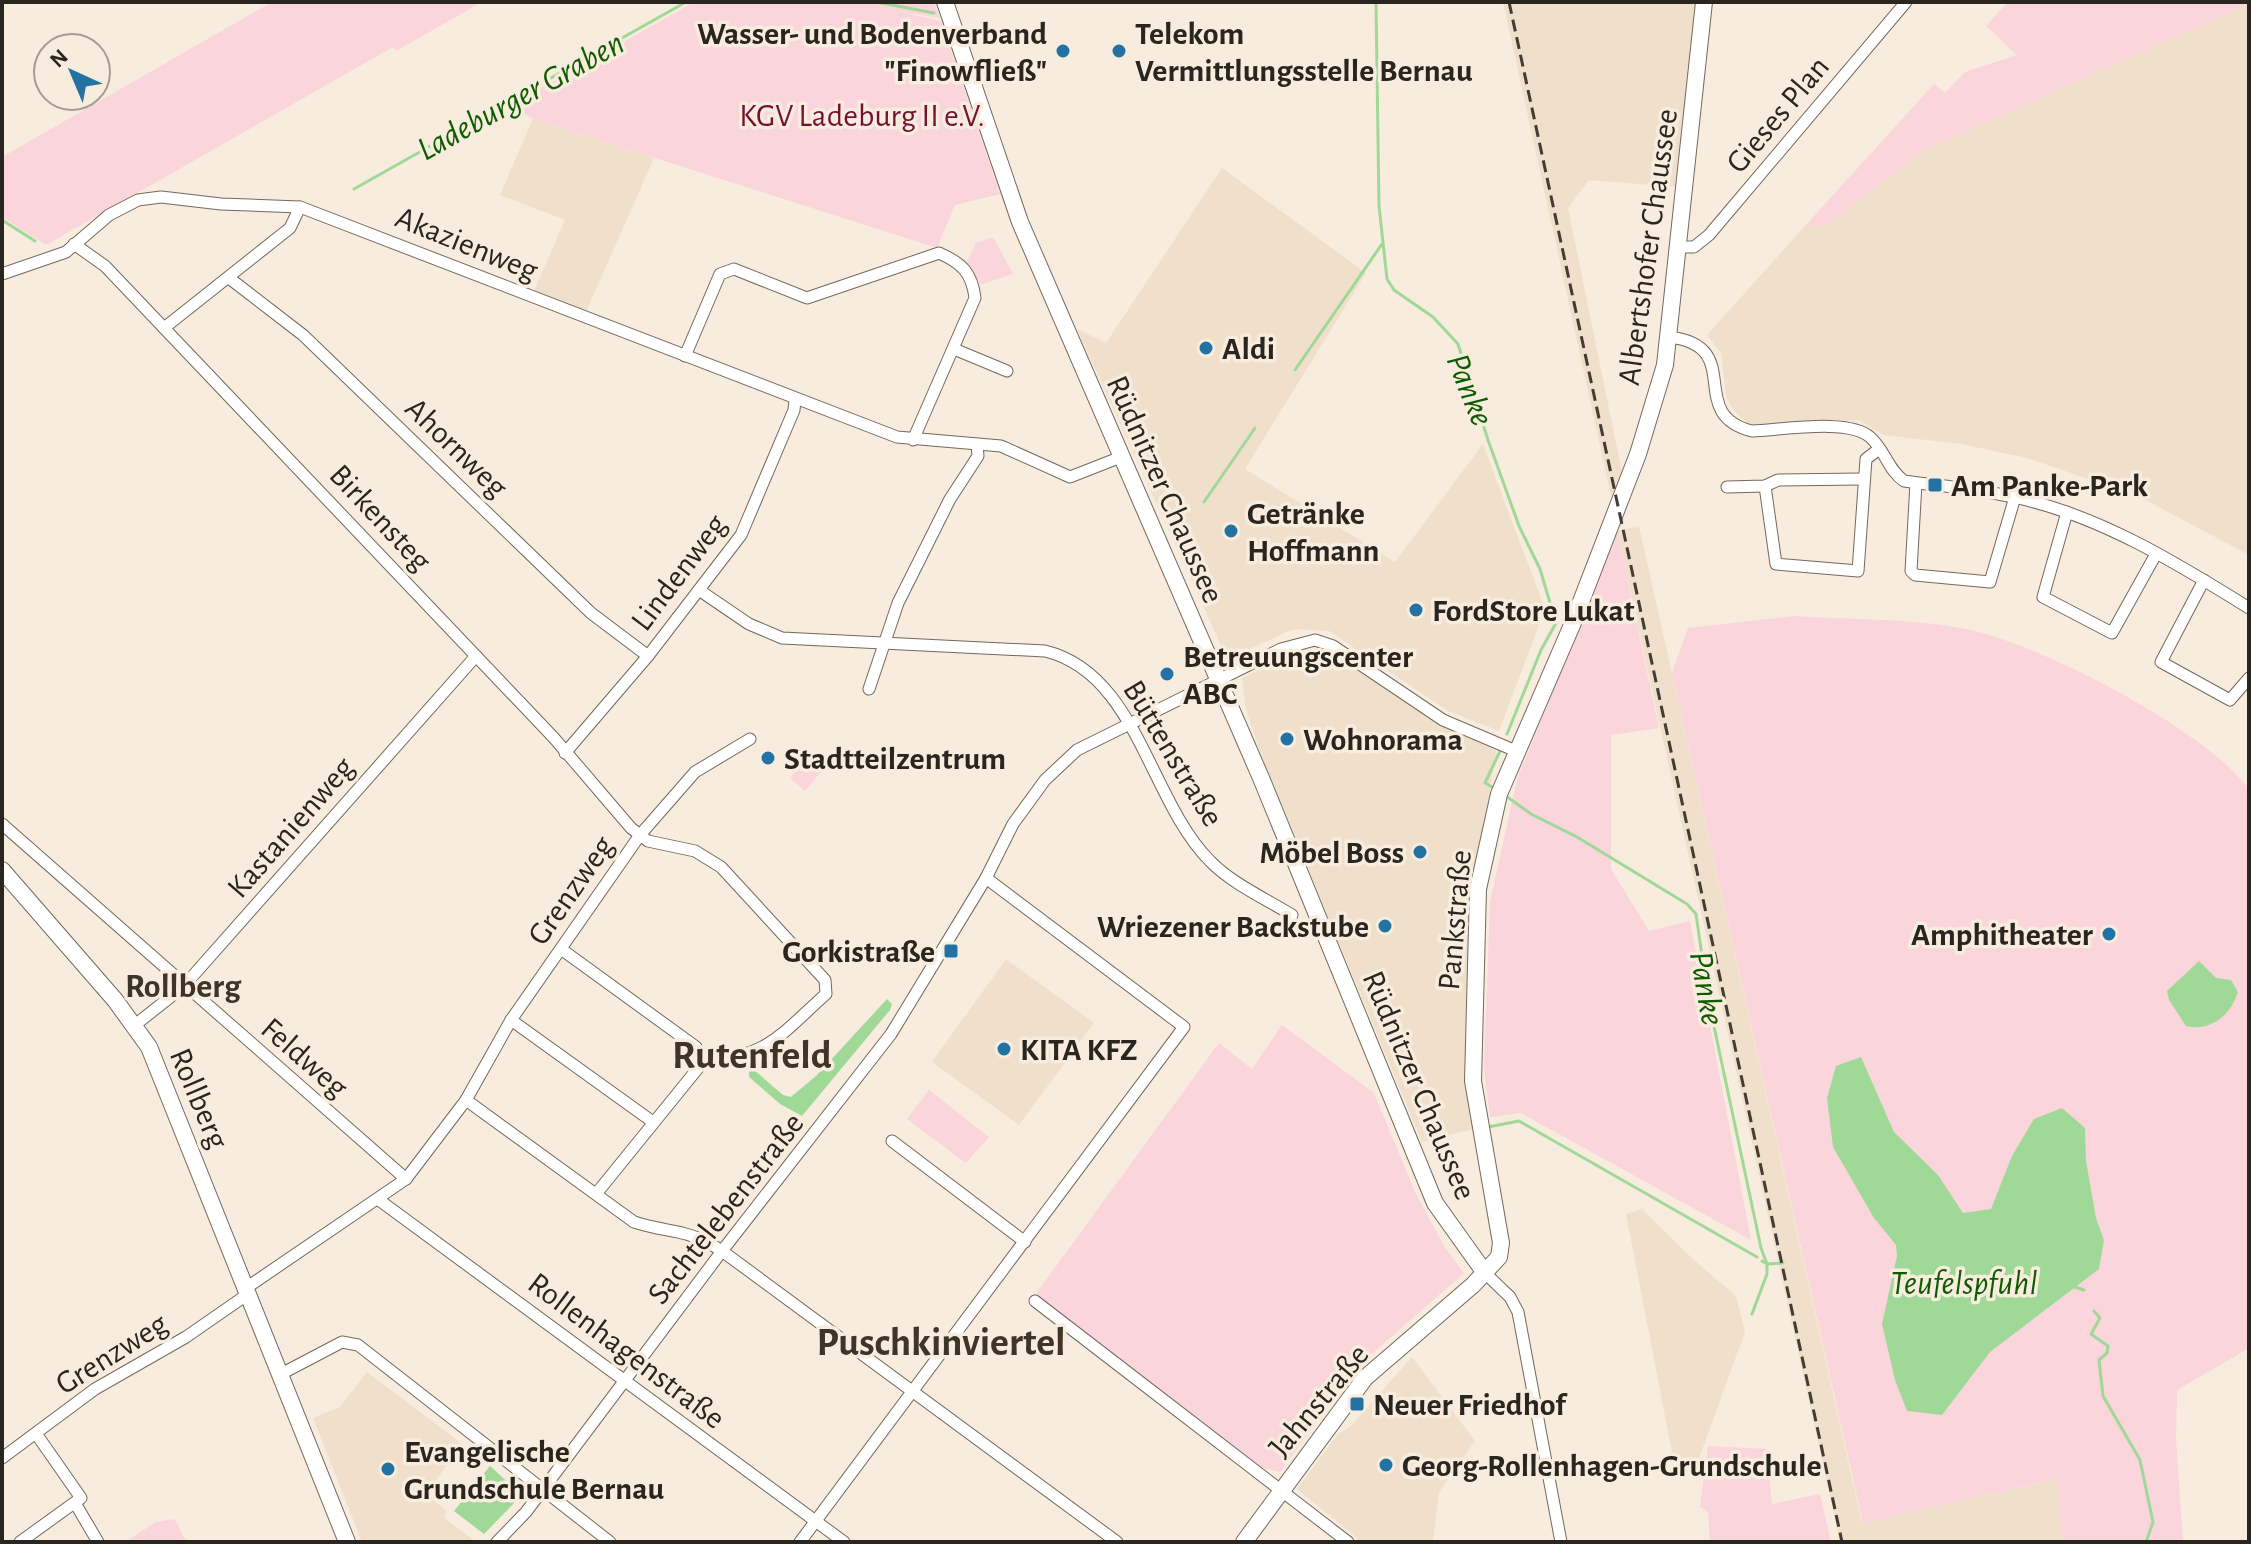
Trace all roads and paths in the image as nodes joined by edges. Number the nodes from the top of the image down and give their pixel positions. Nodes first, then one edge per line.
1 (945, 2) edge
2 (1704, 2) edge
3 (1906, 2) edge
4 (300, 207) junction
5 (74, 244) junction
6 (1681, 247) junction
7 (2, 274) edge
8 (229, 278) junction
9 (164, 328) junction
10 (1670, 337) junction
11 (954, 349) junction
12 (685, 356) junction
13 (1007, 371) dead end
14 (795, 400) junction
15 (913, 440) junction
16 (977, 445) junction
17 (1879, 449) junction
18 (1121, 457) junction
19 (1862, 479) junction
20 (1916, 483) junction
21 (1765, 486) junction
22 (1727, 487) dead end
23 (1623, 494) joint
24 (2015, 497) junction
25 (2067, 512) junction
26 (2156, 554) junction
27 (2204, 580) junction
28 (699, 590) junction
29 (2249, 608) edge
30 (885, 642) junction
31 (476, 656) junction
32 (648, 656) junction
33 (2249, 678) edge
34 (1219, 680) junction
35 (869, 689) dead end
36 (1128, 724) junction
37 (750, 739) dead end
38 (1516, 751) junction
39 (565, 753) junction
40 (2, 824) edge
41 (640, 835) junction
42 (2, 870) edge
43 (986, 878) junction
44 (1292, 915) dead end
45 (561, 949) junction
46 (183, 987) junction
47 (511, 1020) junction
48 (135, 1025) junction
49 (703, 1062) junction
50 (466, 1100) junction
51 (653, 1122) junction
52 (892, 1141) dead end
53 (406, 1179) junction
54 (596, 1194) junction
55 (379, 1200) junction
56 (1025, 1242) junction
57 (722, 1251) junction
58 (1485, 1273) junction
59 (247, 1291) junction
60 (1035, 1301) dead end
61 (281, 1374) junction
62 (626, 1380) junction
63 (912, 1392) junction
64 (37, 1435) junction
65 (2, 1458) edge
66 (1281, 1489) junction
67 (542, 1492) junction
68 (78, 1500) junction
69 (815, 1521) junction
70 (20, 1542) edge
71 (98, 1542) edge
72 (347, 1542) edge
73 (497, 1542) edge
74 (610, 1542) edge
75 (800, 1542) edge
76 (844, 1542) edge
77 (1117, 1542) edge
78 (1244, 1542) edge
79 (1348, 1542) edge
80 (1561, 1542) edge

1 - 18 main road, Rüdnitzer Chaussee
2 - 6 main road, Albertshofer Chaussee
3 - 6 street, Gieses Plan
4 - 5 street, Akazienweg
4 - 8 street
4 - 12 street, Akazienweg
5 - 7 street, Akazienweg
5 - 9 street, Birkensteg
6 - 10 main road, Albertshofer Chaussee
8 - 9 street
8 - 32 street, Ahornweg
9 - 31 street, Birkensteg
10 - 17 street
10 - 23 main road, Albertshofer Chaussee
11 - 12 street
11 - 13 street
11 - 15 street
12 - 14 street, Akazienweg
14 - 15 street, Akazienweg
14 - 28 street, Lindenweg
15 - 16 street, Akazienweg
16 - 18 street, Akazienweg
16 - 30 street
17 - 19 street
17 - 20 street
18 - 34 main road, Rüdnitzer Chaussee
19 - 21 street
19 - 21 street
20 - 24 street
20 - 24 street
21 - 22 street
23 - 38 main road, Pankstraße
24 - 25 street
25 - 26 street
25 - 26 street
26 - 27 street
27 - 29 street
27 - 33 street
28 - 30 street, Büttenstraße
28 - 32 street, Lindenweg
30 - 35 street
30 - 36 street, Büttenstraße
31 - 39 street, Birkensteg
31 - 46 street, Kastanienweg
32 - 39 street, Lindenweg
34 - 36 street, Sachtelebenstraße
34 - 38 street, Sachtelebenstraße
34 - 58 main road, Rüdnitzer Chaussee
36 - 43 street, Sachtelebenstraße
36 - 44 street, Büttenstraße
37 - 41 street, Grenzweg
38 - 58 main road, Pankstraße
39 - 41 street, Birkensteg
40 - 46 street, Feldweg
41 - 45 street, Grenzweg
41 - 49 street
42 - 48 main road, Rollberg
43 - 56 street
43 - 57 street, Sachtelebenstraße
45 - 47 street, Grenzweg
45 - 49 street
46 - 48 street, Kastanienweg
46 - 53 street, Feldweg
47 - 50 street, Grenzweg
47 - 51 street
48 - 59 main road, Rollberg
49 - 51 street
50 - 53 street, Grenzweg
50 - 54 street
51 - 54 street
52 - 56 street
53 - 55 street
54 - 57 street
55 - 59 street, Grenzweg
55 - 62 street, Rollenhagenstraße
56 - 63 street
57 - 62 street, Sachtelebenstraße
57 - 63 street
58 - 66 main road, Jahnstraße
58 - 80 street
59 - 61 main road, Rollberg
59 - 64 street, Grenzweg
60 - 66 street
61 - 67 street
61 - 72 main road, Rollberg
62 - 67 street, Sachtelebenstraße
62 - 69 street, Rollenhagenstraße
63 - 69 street
63 - 77 street
64 - 65 street, Grenzweg
64 - 68 street
66 - 78 main road, Jahnstraße
66 - 79 street
67 - 73 street, Sachtelebenstraße
67 - 74 street
68 - 70 street
68 - 71 street
69 - 75 street
69 - 76 street, Rollenhagenstraße

